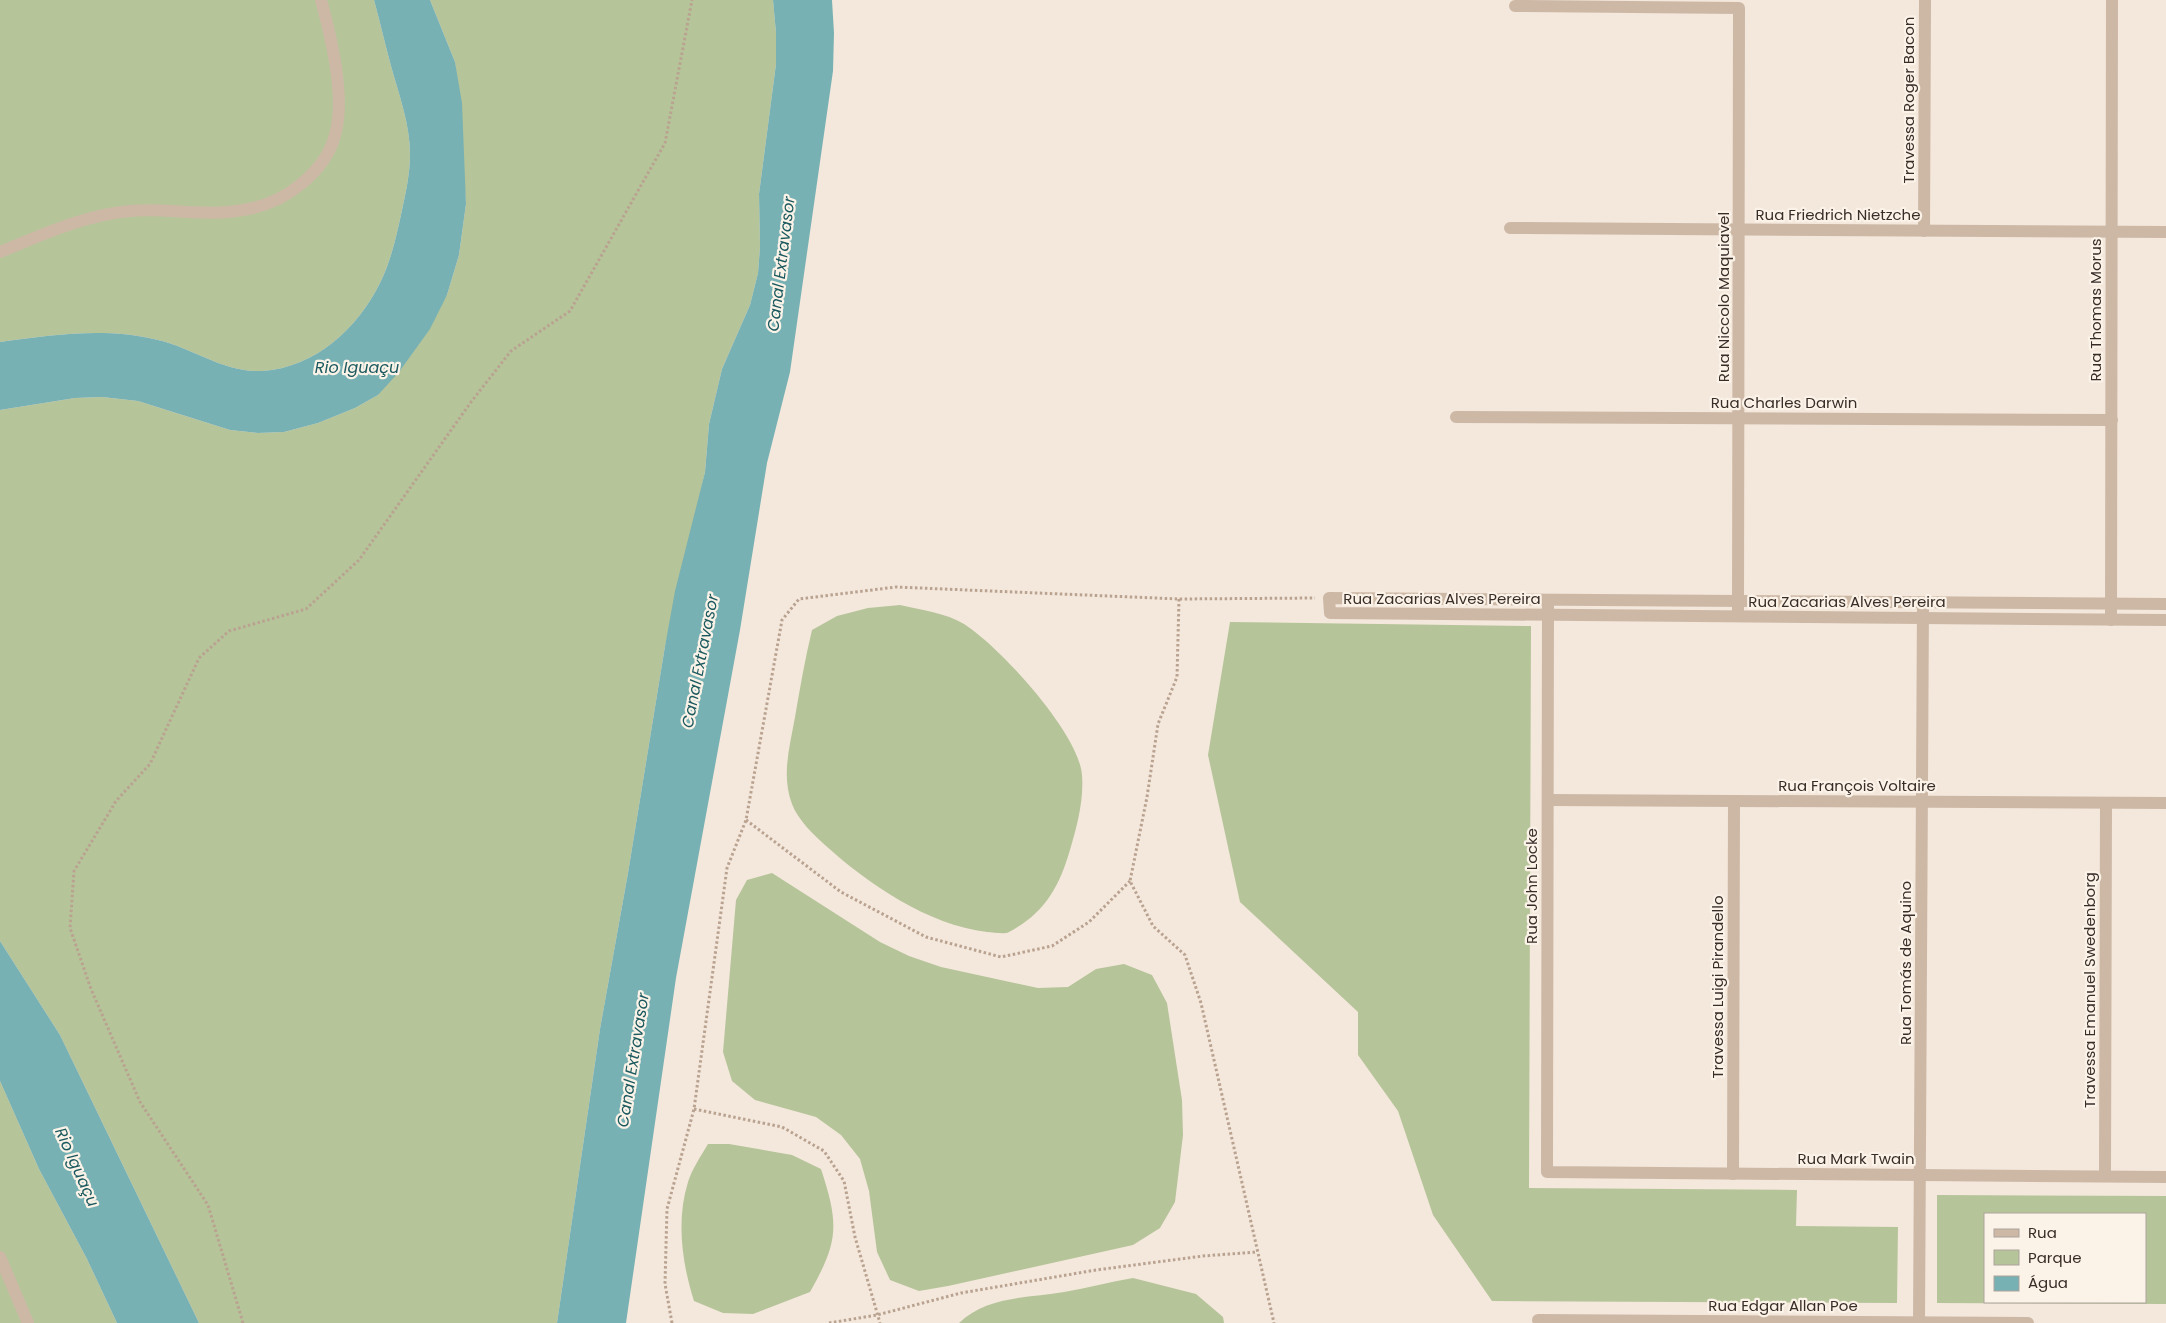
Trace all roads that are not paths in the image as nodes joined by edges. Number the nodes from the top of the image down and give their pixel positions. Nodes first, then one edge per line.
1 (321, 0) edge
2 (1925, 0) edge
3 (2112, 0) edge
4 (1583, 3) edge
5 (1515, 6) dead end
6 (1510, 228) dead end
7 (1739, 230) junction
8 (1924, 231) junction
9 (2112, 232) junction
10 (2166, 232) edge
11 (0, 252) edge
12 (1456, 417) dead end
13 (1738, 418) junction
14 (2112, 420) junction
15 (1548, 600) junction
16 (1738, 601) junction
17 (1923, 603) junction
18 (2112, 604) junction
19 (2166, 604) edge
20 (1548, 615) junction
21 (1738, 616) junction
22 (1923, 618) junction
23 (2111, 620) junction
24 (2166, 620) edge
25 (1548, 800) junction
26 (1734, 801) junction
27 (1922, 802) junction
28 (2106, 803) junction
29 (2166, 803) edge
30 (1547, 1172) joint
31 (1733, 1174) junction
32 (1920, 1175) junction
33 (2105, 1176) junction
34 (2166, 1177) edge
35 (0, 1258) edge
36 (1538, 1320) dead end
37 (28, 1323) edge
38 (1919, 1323) edge
39 (2028, 1323) edge

1 - 11 street
2 - 8 street, Travessa Roger Bacon
3 - 9 street, Rua Thomas Morus
4 - 5 street
4 - 7 street, Rua Niccolo Maquiavel
6 - 7 street, Rua Friedrich Nietzche
7 - 8 street, Rua Friedrich Nietzche
7 - 13 street, Rua Niccolo Maquiavel
8 - 9 street, Rua Friedrich Nietzche
9 - 10 street, Rua Friedrich Nietzche
9 - 14 street, Rua Thomas Morus
12 - 13 street, Rua Charles Darwin
13 - 14 street, Rua Charles Darwin
13 - 16 street, Rua Niccolo Maquiavel
14 - 18 street, Rua Thomas Morus
15 - 16 street, Rua Zacarias Alves Pereira
15 - 20 street, Rua John Locke
15 - 20 street, Rua Zacarias Alves Pereira
16 - 17 street, Rua Zacarias Alves Pereira
16 - 21 street, Rua Niccolo Maquiavel
17 - 18 street, Rua Zacarias Alves Pereira
17 - 22 street, Rua Tomás de Aquino
18 - 19 street, Rua Zacarias Alves Pereira
18 - 23 street, Rua Thomas Morus
20 - 21 street, Rua Zacarias Alves Pereira
20 - 25 street, Rua John Locke
21 - 22 street, Rua Zacarias Alves Pereira
22 - 23 street, Rua Zacarias Alves Pereira
22 - 27 street, Rua Tomás de Aquino
23 - 24 street, Rua Zacarias Alves Pereira
25 - 26 street, Rua François Voltaire
25 - 30 street, Rua John Locke
26 - 27 street, Rua François Voltaire
26 - 31 street, Travessa Luigi Pirandello
27 - 28 street, Rua François Voltaire
27 - 32 street, Rua Tomás de Aquino
28 - 29 street, Rua François Voltaire
28 - 33 street, Travessa Emanuel Swedenborg
30 - 31 street, Rua Mark Twain
31 - 32 street, Rua Mark Twain
32 - 33 street, Rua Mark Twain
32 - 38 street, Rua Tomás de Aquino
33 - 34 street, Rua Mark Twain
35 - 37 street
36 - 38 street, Rua Edgar Allan Poe
38 - 39 street, Rua Edgar Allan Poe

